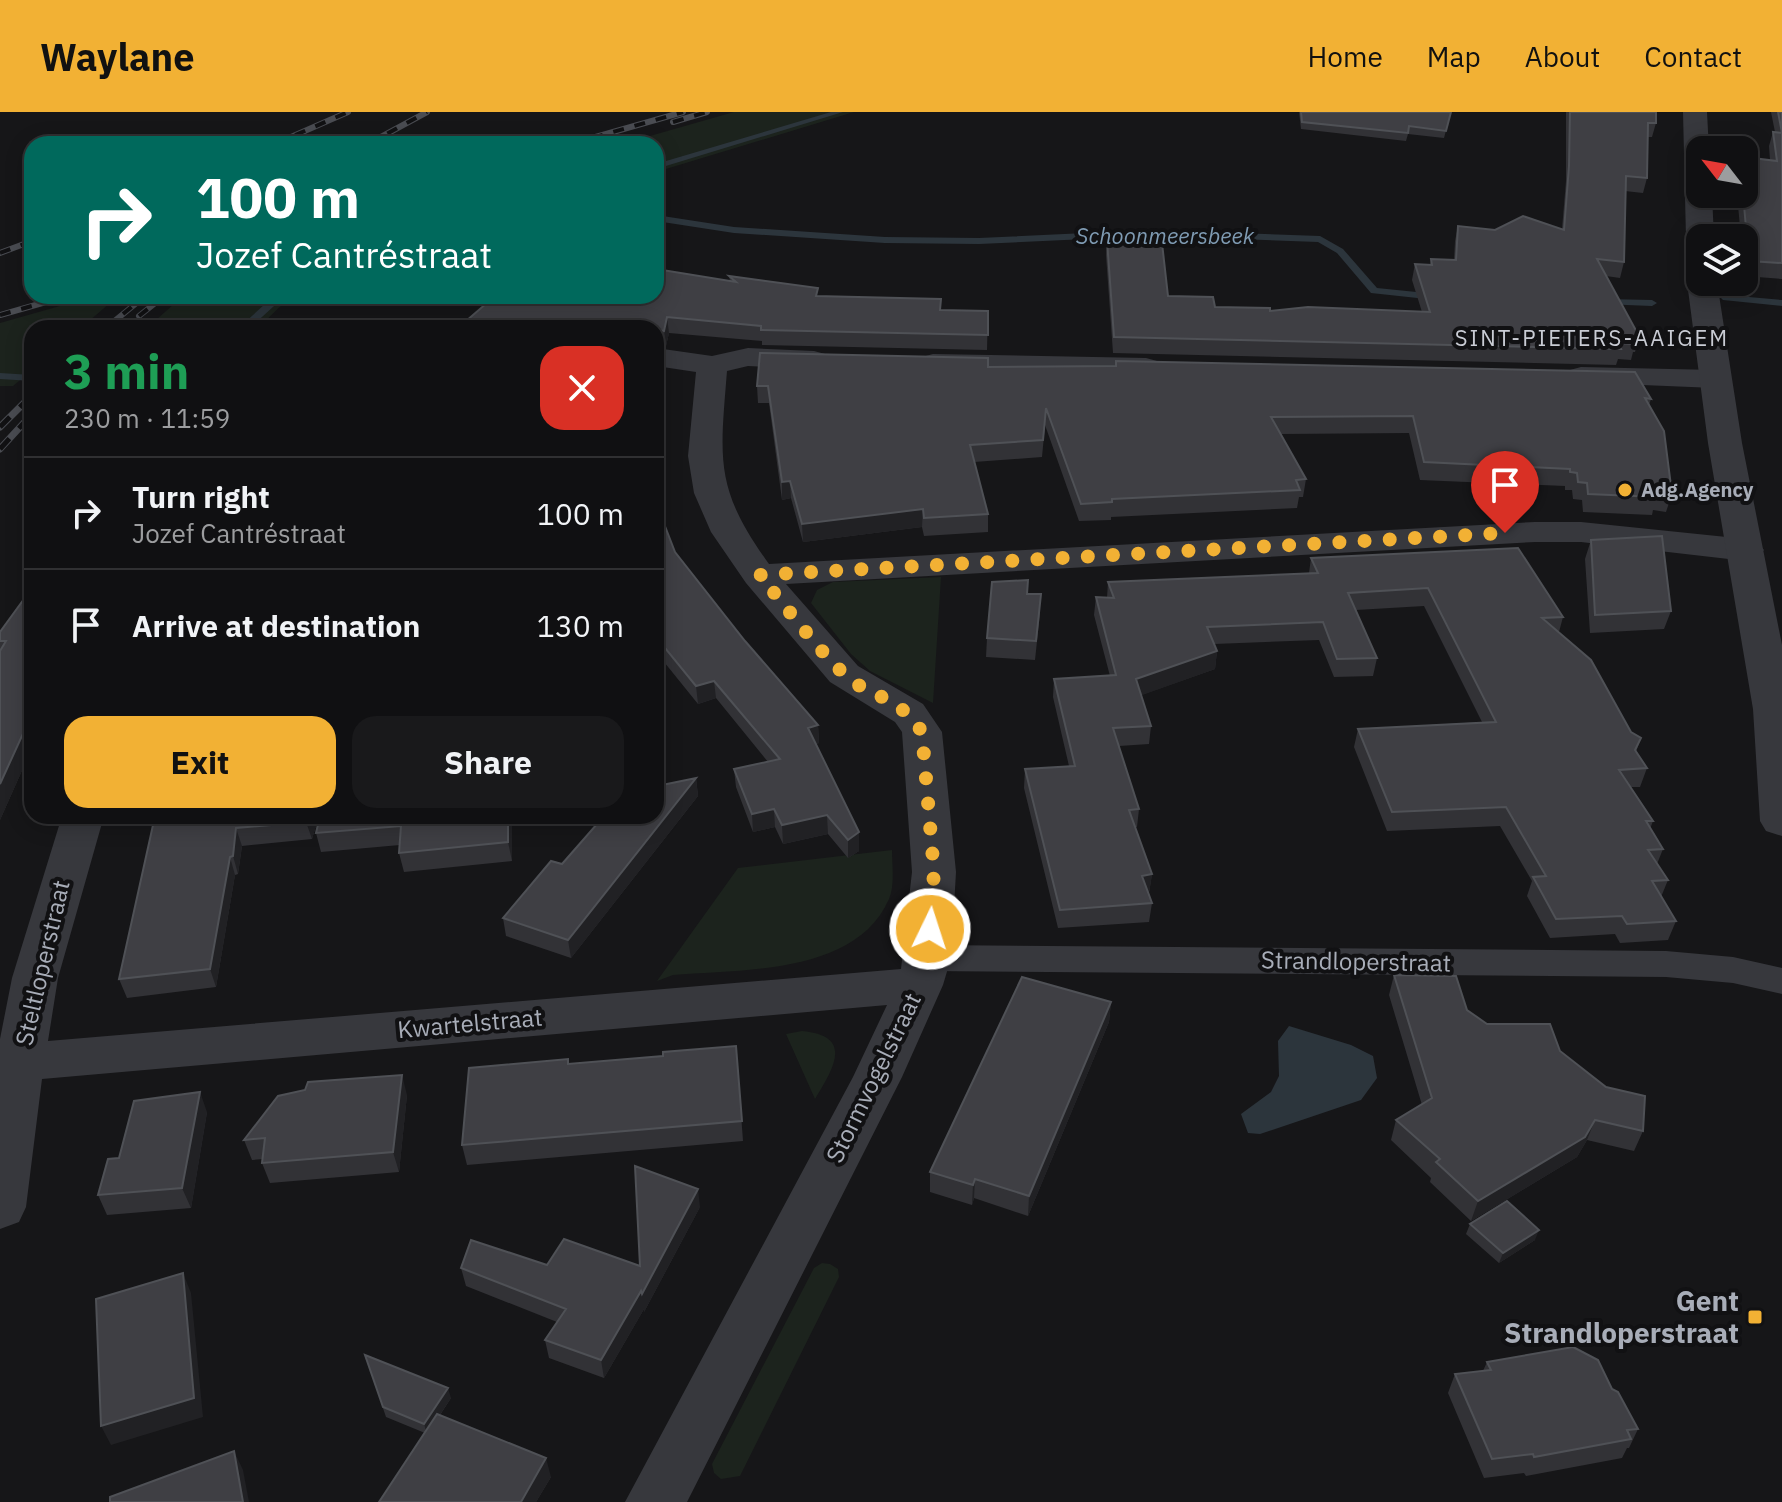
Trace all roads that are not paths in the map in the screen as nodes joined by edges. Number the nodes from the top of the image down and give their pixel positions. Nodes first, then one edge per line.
1 (1695, 112) edge
2 (1699, 224) edge
3 (1704, 296) edge
4 (664, 358) edge
5 (839, 361) edge
6 (902, 362) edge
7 (712, 365) junction
8 (1173, 368) edge
9 (1556, 376) edge
10 (1715, 379) junction
11 (1746, 550) junction
12 (759, 575) junction
13 (1782, 821) edge
14 (81, 824) edge
15 (924, 972) junction
16 (1782, 981) edge
17 (20, 1062) junction
18 (0, 1207) edge
19 (655, 1502) edge

1 - 2 street
3 - 10 street
4 - 7 street
5 - 7 street
6 - 8 street
7 - 12 street, Stormvogelstraat
9 - 10 street
10 - 11 street
11 - 12 street
11 - 13 street
12 - 15 street, Stormvogelstraat
14 - 17 street, Steltloperstraat
15 - 16 street, Strandloperstraat
15 - 17 street, Kwartelstraat
15 - 19 street, Stormvogelstraat
17 - 18 street, Steltloperstraat

